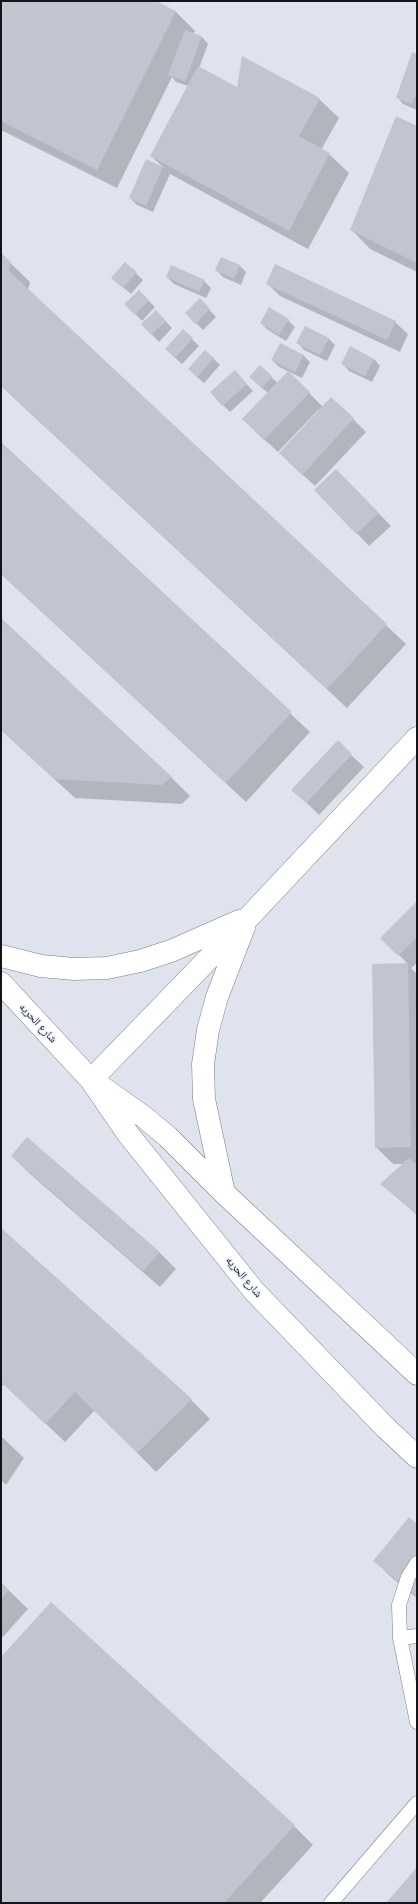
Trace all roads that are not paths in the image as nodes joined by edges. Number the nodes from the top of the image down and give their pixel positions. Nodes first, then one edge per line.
1 (417, 738) edge
2 (248, 918) junction
3 (1, 956) edge
4 (1, 983) edge
5 (91, 1080) junction
6 (224, 1193) junction
7 (417, 1374) edge
8 (417, 1457) edge
9 (417, 1563) edge
10 (417, 1636) edge
11 (400, 1638) junction
12 (417, 1722) edge
13 (417, 1803) edge
14 (331, 1903) edge

1 - 2 street
2 - 3 street
2 - 5 street
2 - 6 street
4 - 5 street, شارع الحريه
5 - 6 street, شارع الحريه
5 - 8 street, شارع الحريه
6 - 7 street, شارع الحريه
9 - 11 lane
10 - 11 lane
11 - 12 lane
13 - 14 lane

